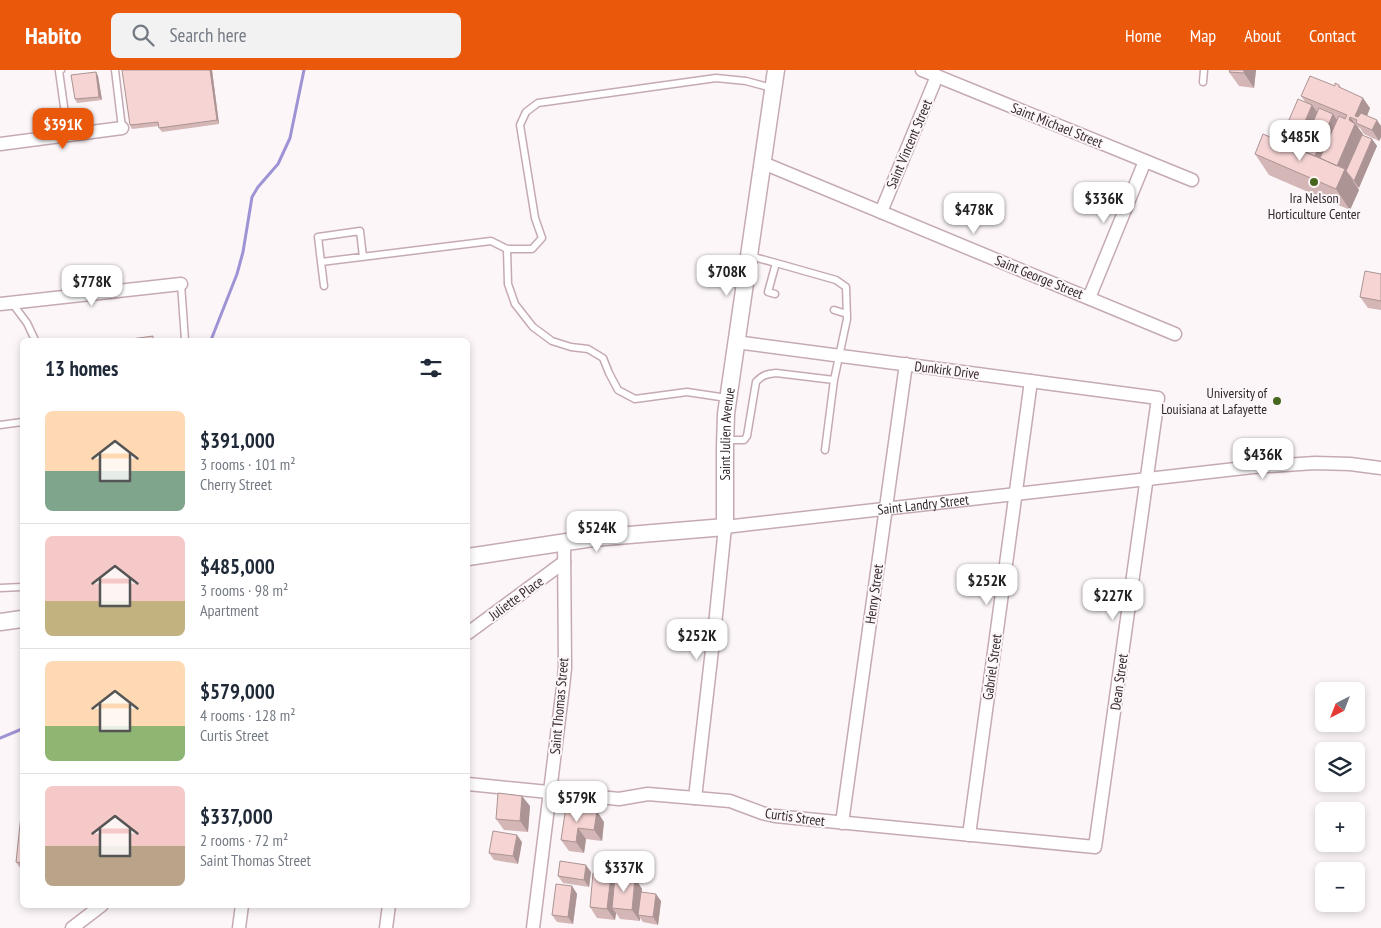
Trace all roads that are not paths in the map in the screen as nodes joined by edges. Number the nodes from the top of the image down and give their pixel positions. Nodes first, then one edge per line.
1 (61, 70) edge
2 (115, 70) edge
3 (776, 70) edge
4 (922, 70) edge
5 (1204, 70) edge
6 (937, 76) junction
7 (1203, 82) dead end
8 (773, 88) junction
9 (122, 128) joint
10 (68, 135) junction
11 (0, 144) edge
12 (1145, 161) junction
13 (763, 164) junction
14 (1192, 180) dead end
15 (881, 212) junction
16 (506, 250) junction
17 (364, 256) junction
18 (750, 256) junction
19 (321, 262) junction
20 (776, 263) junction
21 (181, 284) joint
22 (324, 286) dead end
23 (775, 294) dead end
24 (1089, 298) junction
25 (6, 304) edge
26 (834, 310) dead end
27 (847, 314) junction
28 (1175, 334) dead end
29 (34, 338) edge
30 (184, 338) edge
31 (736, 342) junction
32 (838, 355) junction
33 (906, 364) junction
34 (834, 380) junction
35 (1031, 381) junction
36 (729, 398) junction
37 (1158, 398) joint
38 (20, 422) edge
39 (0, 425) edge
40 (725, 440) junction
41 (825, 450) dead end
42 (1381, 468) edge
43 (1146, 479) junction
44 (1016, 494) junction
45 (886, 509) junction
46 (725, 527) junction
47 (564, 542) junction
48 (470, 557) edge
49 (564, 562) junction
50 (0, 588) edge
51 (20, 588) edge
52 (20, 619) edge
53 (0, 622) edge
54 (470, 632) edge
55 (470, 784) edge
56 (550, 792) junction
57 (695, 798) junction
58 (842, 823) junction
59 (969, 835) junction
60 (1095, 847) joint
61 (242, 908) edge
62 (389, 908) edge
63 (92, 909) edge
64 (72, 928) edge
65 (90, 928) edge
66 (239, 928) edge
67 (386, 928) edge
68 (533, 928) edge

1 - 10 lane
2 - 9 lane
3 - 8 street, Saint Julien Avenue
4 - 6 street, Saint Michael Street
5 - 7 lane
6 - 12 street, Saint Michael Street
6 - 15 street, Saint Vincent Street
8 - 13 street, Saint Julien Avenue
8 - 16 lane
9 - 10 street
10 - 11 street
12 - 14 street, Saint Michael Street
12 - 24 street
13 - 15 street, Saint George Street
13 - 18 street, Saint Julien Avenue
15 - 24 street, Saint George Street
16 - 17 lane
16 - 36 lane
17 - 19 lane
17 - 19 lane
18 - 20 lane
18 - 31 street, Saint Julien Avenue
19 - 22 lane
20 - 23 lane
20 - 27 lane
21 - 25 street
21 - 30 lane
24 - 28 street, Saint George Street
25 - 29 lane
26 - 27 lane
27 - 32 lane
31 - 32 street, Dunkirk Drive
31 - 36 street, Saint Julien Avenue
32 - 33 street, Dunkirk Drive
32 - 34 lane
33 - 35 street, Dunkirk Drive
33 - 45 street, Henry Street
34 - 40 lane
34 - 41 lane
35 - 37 street, Dunkirk Drive
35 - 44 street, Gabriel Street
36 - 40 street, Saint Julien Avenue
37 - 43 street, Dean Street
38 - 39 lane
40 - 46 street, Saint Julien Avenue
42 - 43 street, Saint Landry Street
43 - 44 street, Saint Landry Street
43 - 60 street, Dean Street
44 - 45 street, Saint Landry Street
44 - 59 street, Gabriel Street
45 - 46 street, Saint Landry Street
45 - 58 street, Henry Street
46 - 47 street, Saint Landry Street
46 - 57 street, Saint Julien Avenue
47 - 48 street, Saint Landry Street
47 - 49 street, Saint Thomas Street
49 - 54 street, Juliette Place
49 - 56 street, Saint Thomas Street
50 - 51 lane
52 - 53 street
55 - 56 street, Curtis Street
56 - 57 street, Curtis Street
56 - 68 street, Saint Thomas Street
57 - 58 street, Curtis Street
58 - 59 street, Curtis Street
59 - 60 street, Curtis Street
61 - 66 street
62 - 67 street
63 - 64 street
63 - 65 street

